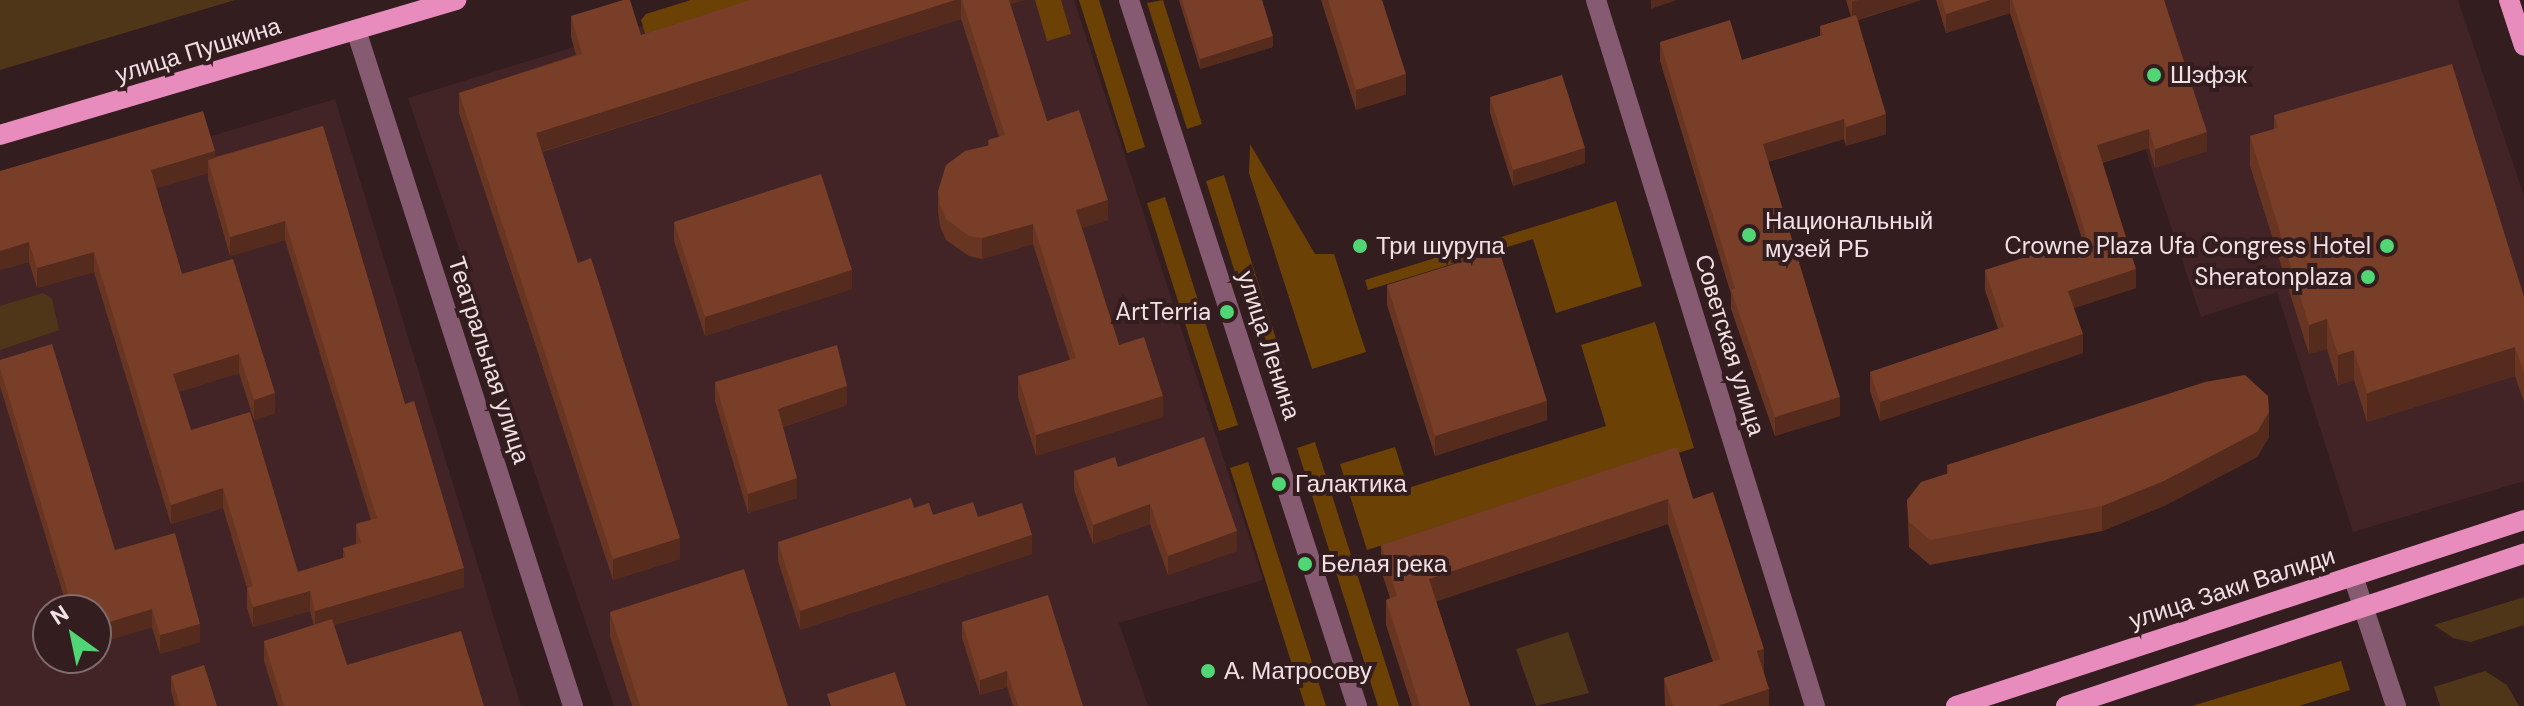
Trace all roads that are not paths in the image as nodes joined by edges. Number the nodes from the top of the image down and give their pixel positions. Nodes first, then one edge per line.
1 (456, 0) edge
2 (1129, 0) edge
3 (1596, 0) edge
4 (2509, 0) edge
5 (356, 30) junction
6 (2524, 46) edge
7 (0, 135) edge
8 (2524, 520) edge
9 (2524, 554) edge
10 (2353, 576) junction
11 (2364, 607) junction
12 (573, 706) edge
13 (1357, 706) edge
14 (1815, 706) edge
15 (1956, 706) edge
16 (2066, 706) edge
17 (2396, 706) edge

1 - 5 main road, улица Пушкина
2 - 13 street, улица Ленина
3 - 14 street, Советская улица
4 - 6 main road
5 - 7 main road, улица Пушкина
5 - 12 street, Театральная улица
8 - 10 main road, улица Заки Валиди
9 - 11 main road
10 - 11 street
10 - 15 main road, улица Заки Валиди
11 - 16 main road
11 - 17 street

